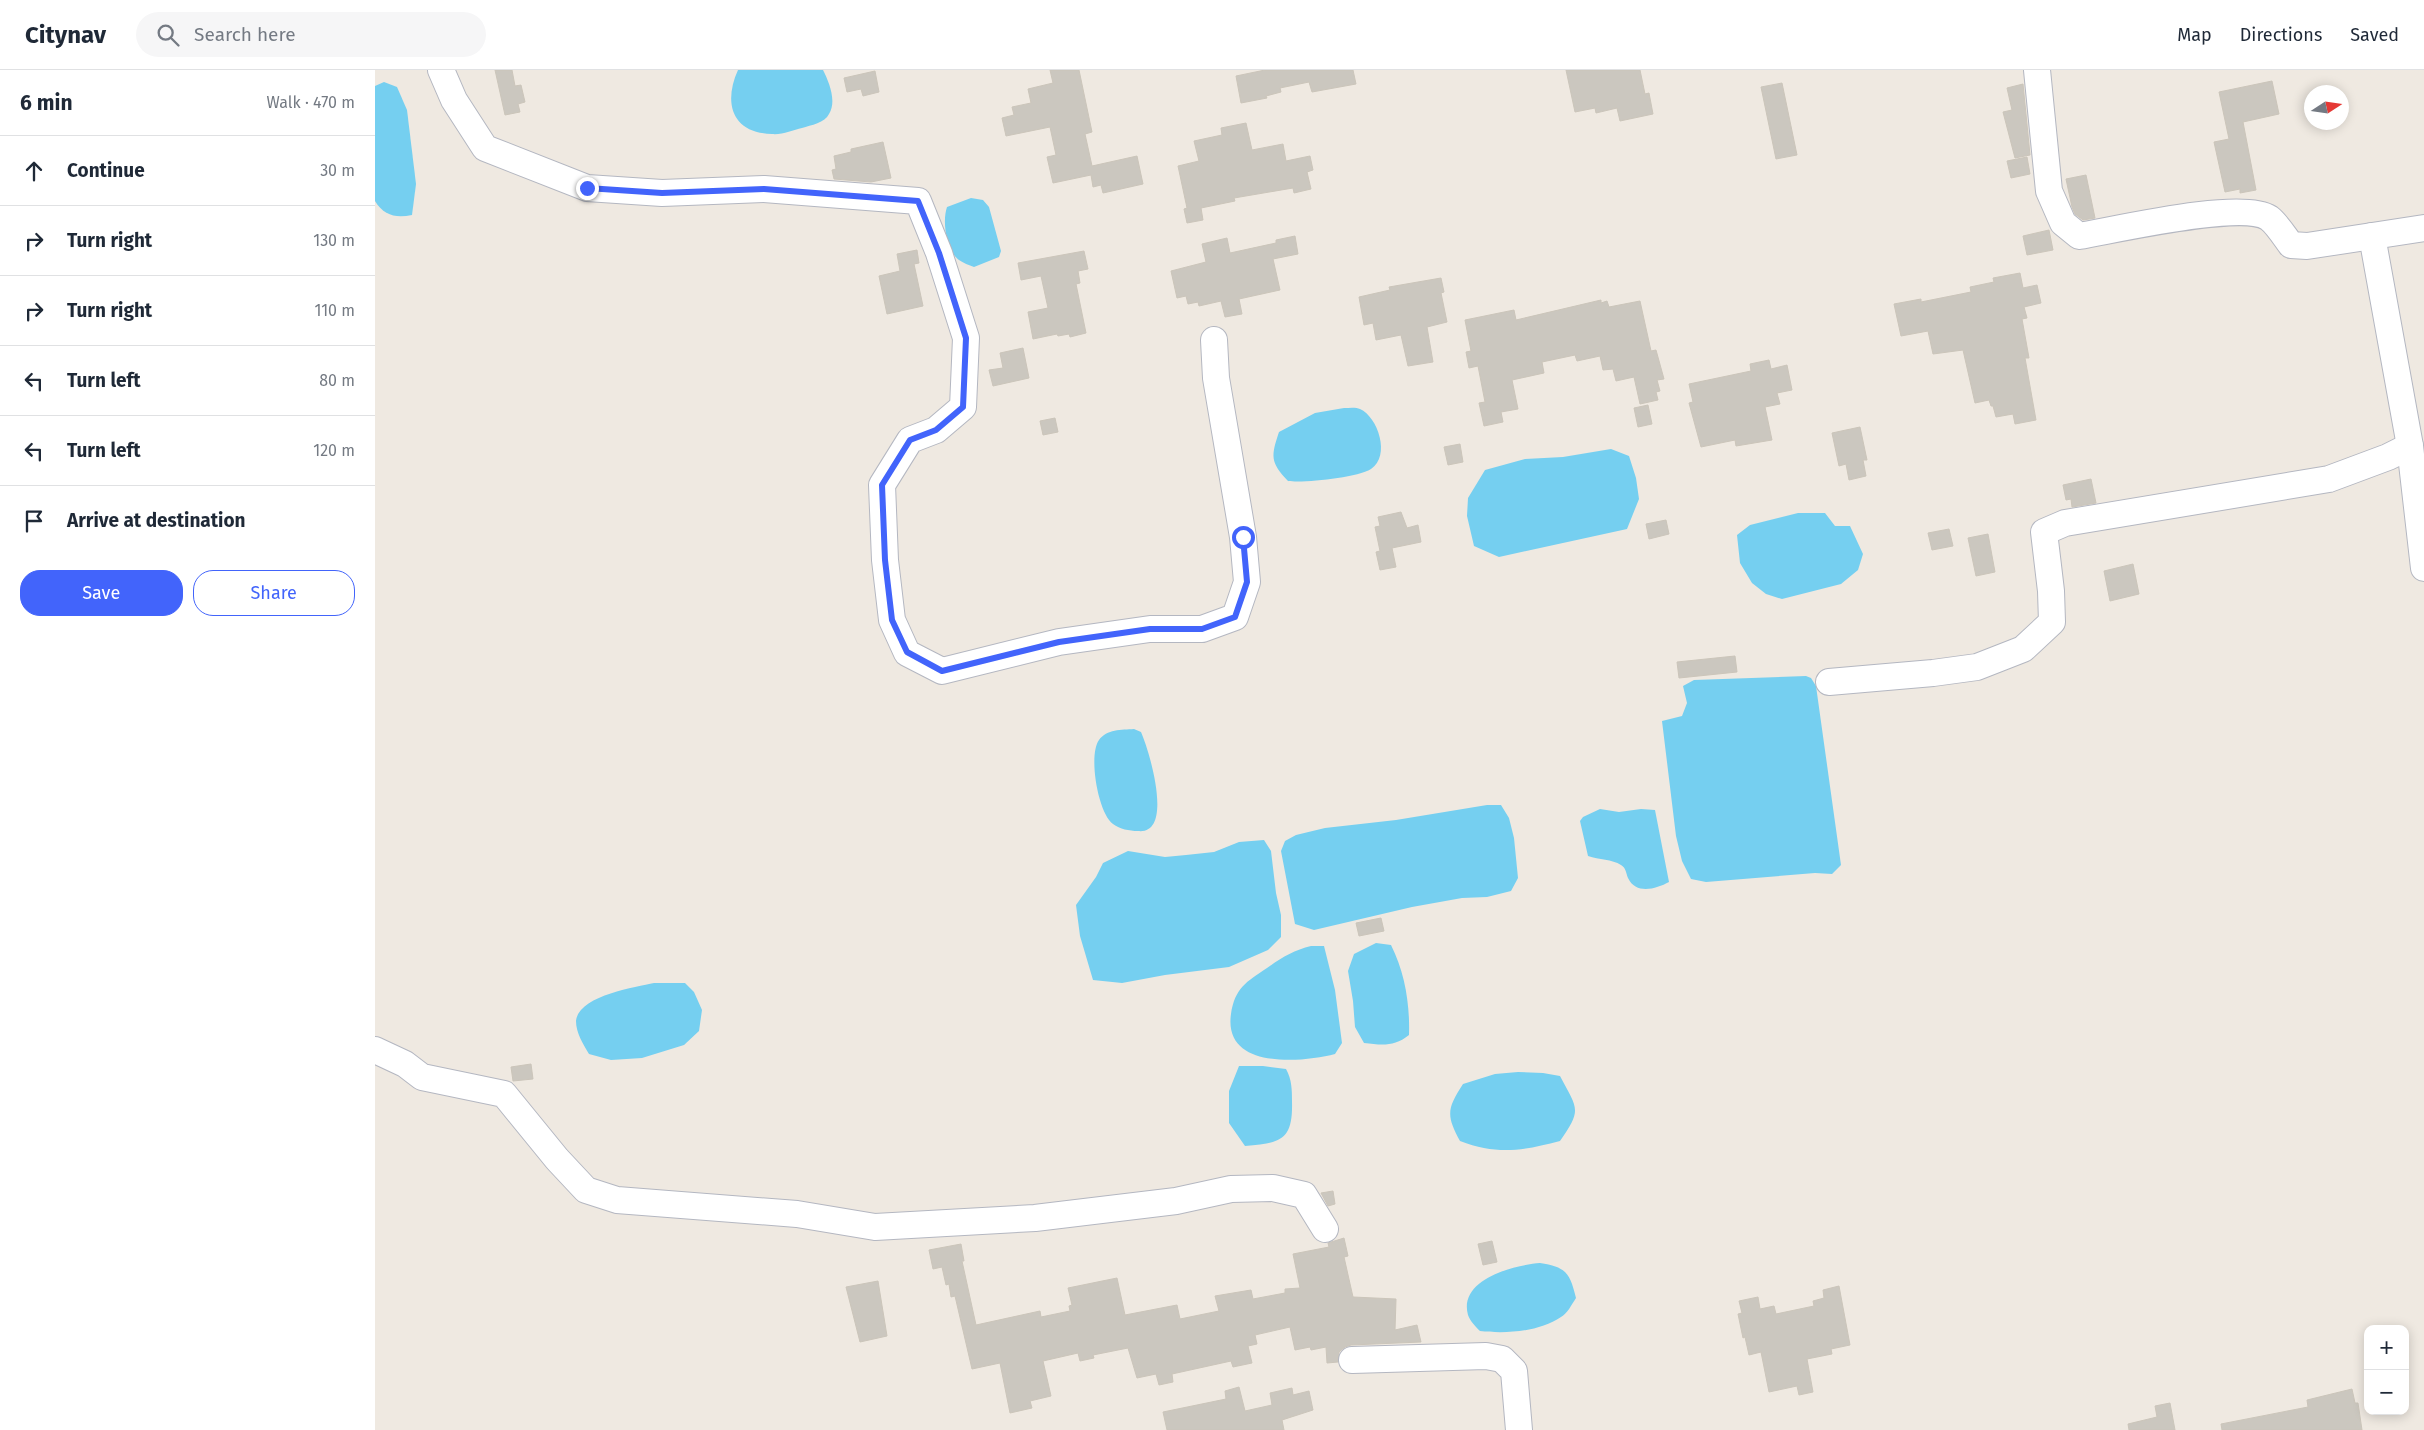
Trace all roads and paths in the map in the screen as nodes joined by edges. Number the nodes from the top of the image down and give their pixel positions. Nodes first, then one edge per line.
1 (441, 70) edge
2 (2037, 70) edge
3 (2424, 228) edge
4 (2372, 236) junction
5 (1214, 340) dead end
6 (2410, 446) junction
7 (2424, 568) edge
8 (1829, 682) dead end
9 (375, 1050) edge
10 (1325, 1229) dead end
11 (1352, 1360) dead end
12 (1519, 1430) edge

1 - 5 street
2 - 4 street
3 - 4 street
4 - 6 street
6 - 7 street
6 - 8 street
9 - 10 street
11 - 12 street

